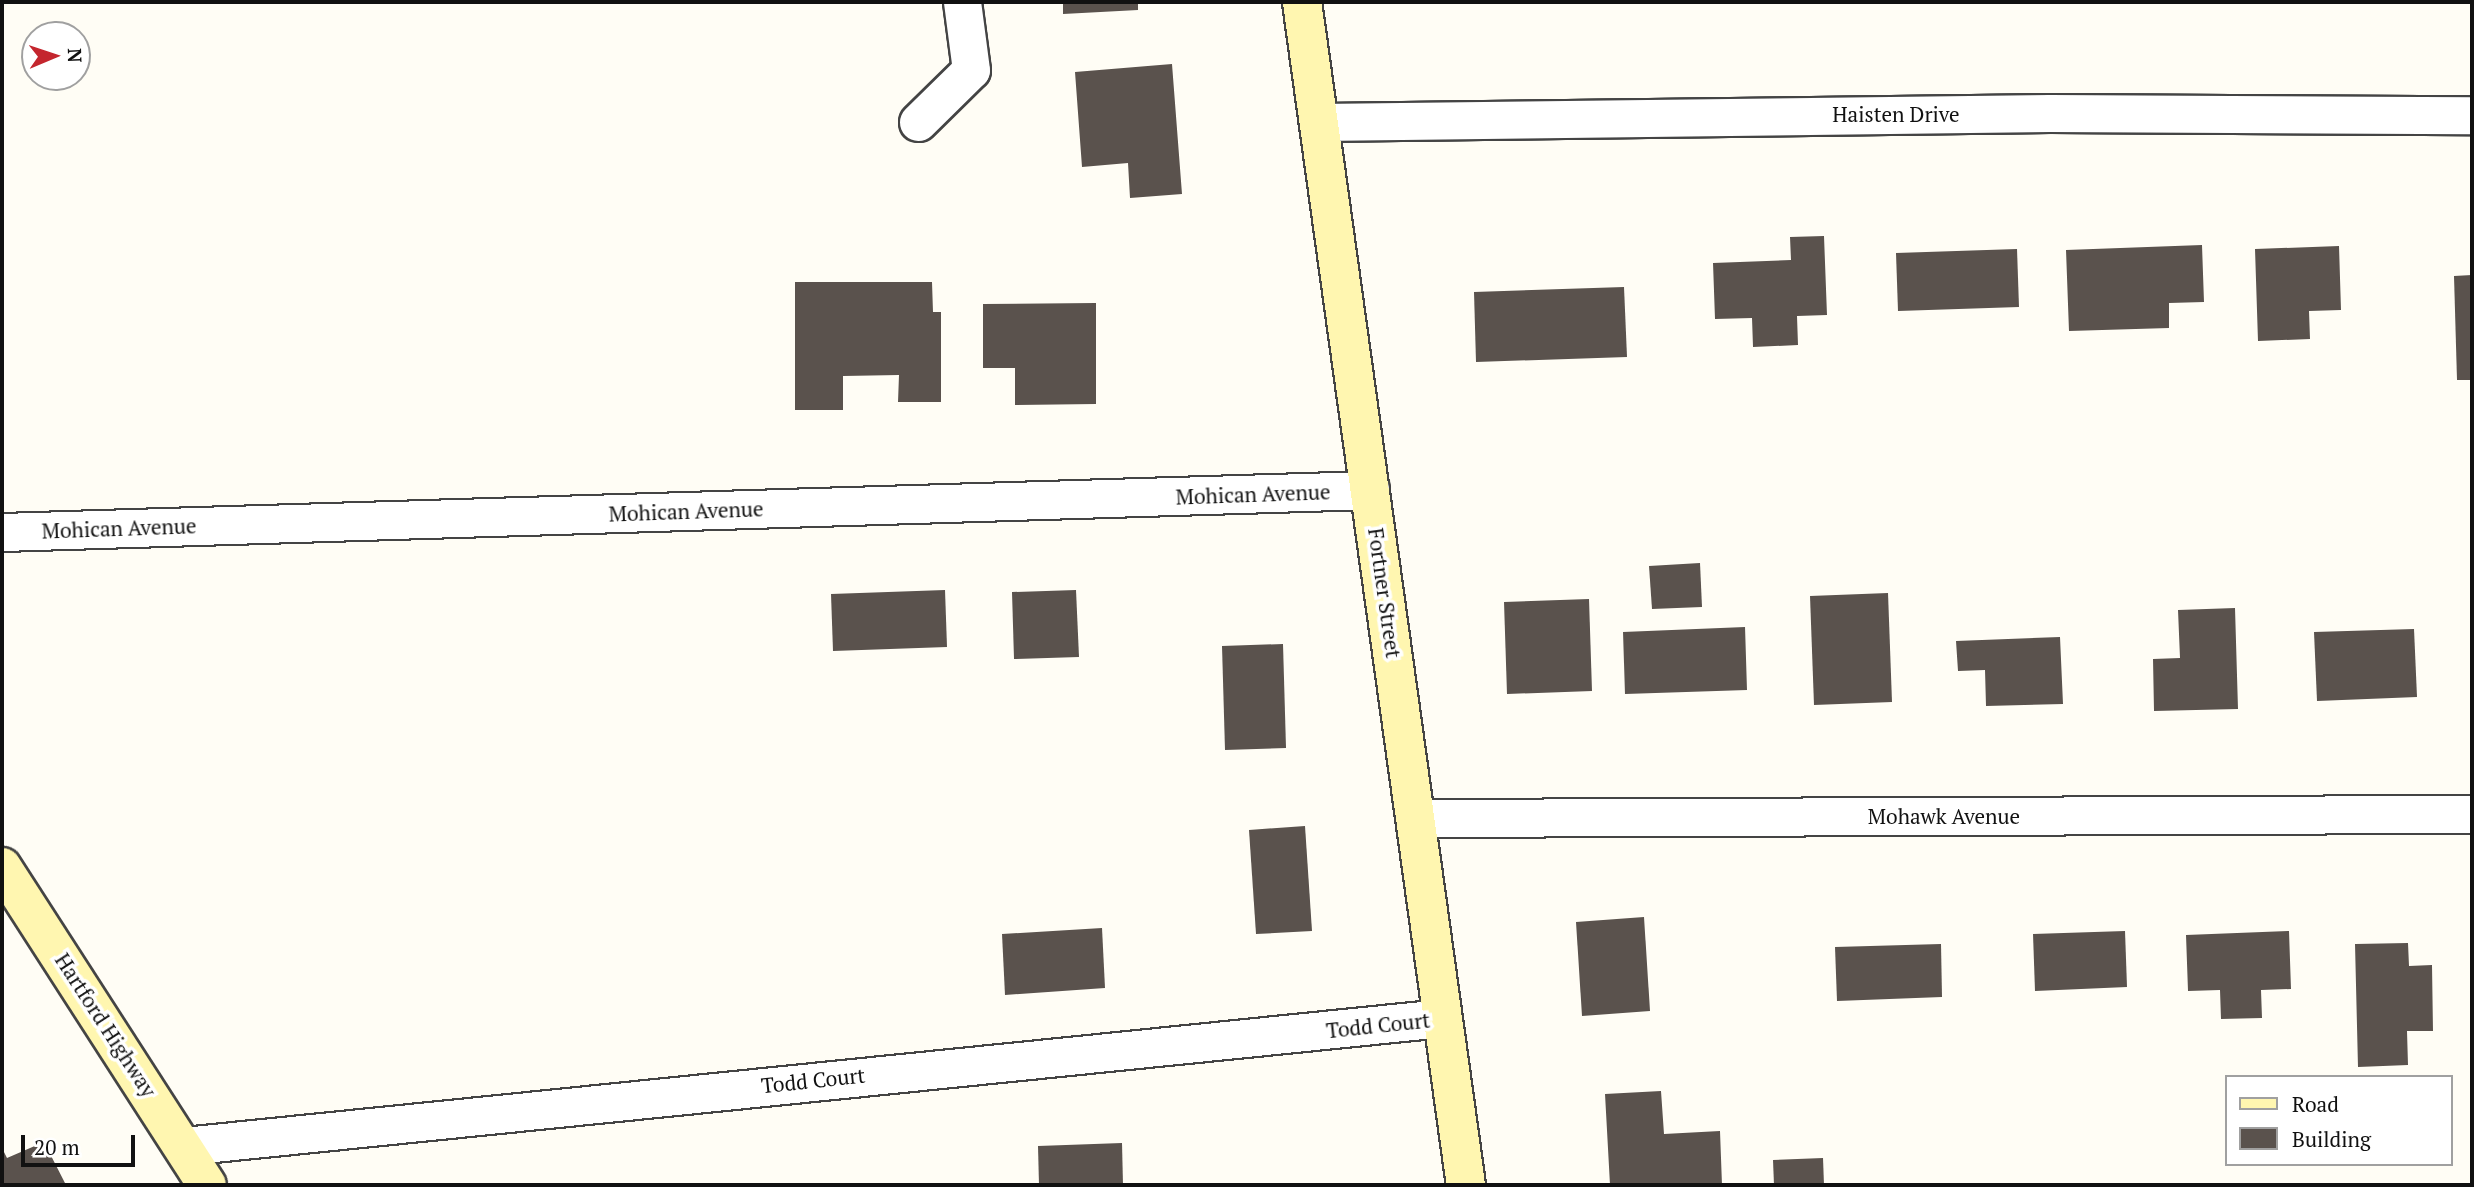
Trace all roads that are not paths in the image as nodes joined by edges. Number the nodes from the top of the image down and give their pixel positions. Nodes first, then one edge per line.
1 (962, 2) edge
2 (1302, 2) edge
3 (2472, 115) edge
4 (918, 122) dead end
5 (1319, 122) junction
6 (1370, 490) junction
7 (2, 532) edge
8 (2472, 814) edge
9 (1416, 818) junction
10 (2, 867) edge
11 (1443, 1018) junction
12 (184, 1146) junction
13 (207, 1185) edge
14 (1466, 1185) edge

1 - 4 street
2 - 5 street, Fortner Street
3 - 5 street, Haisten Drive
5 - 6 street, Fortner Street
6 - 7 street, Mohican Avenue
6 - 9 street, Fortner Street
8 - 9 street, Mohawk Avenue
9 - 11 street, Fortner Street
10 - 12 street, Hartford Highway
11 - 12 street, Todd Court
11 - 14 street, Fortner Street
12 - 13 street, Hartford Highway

